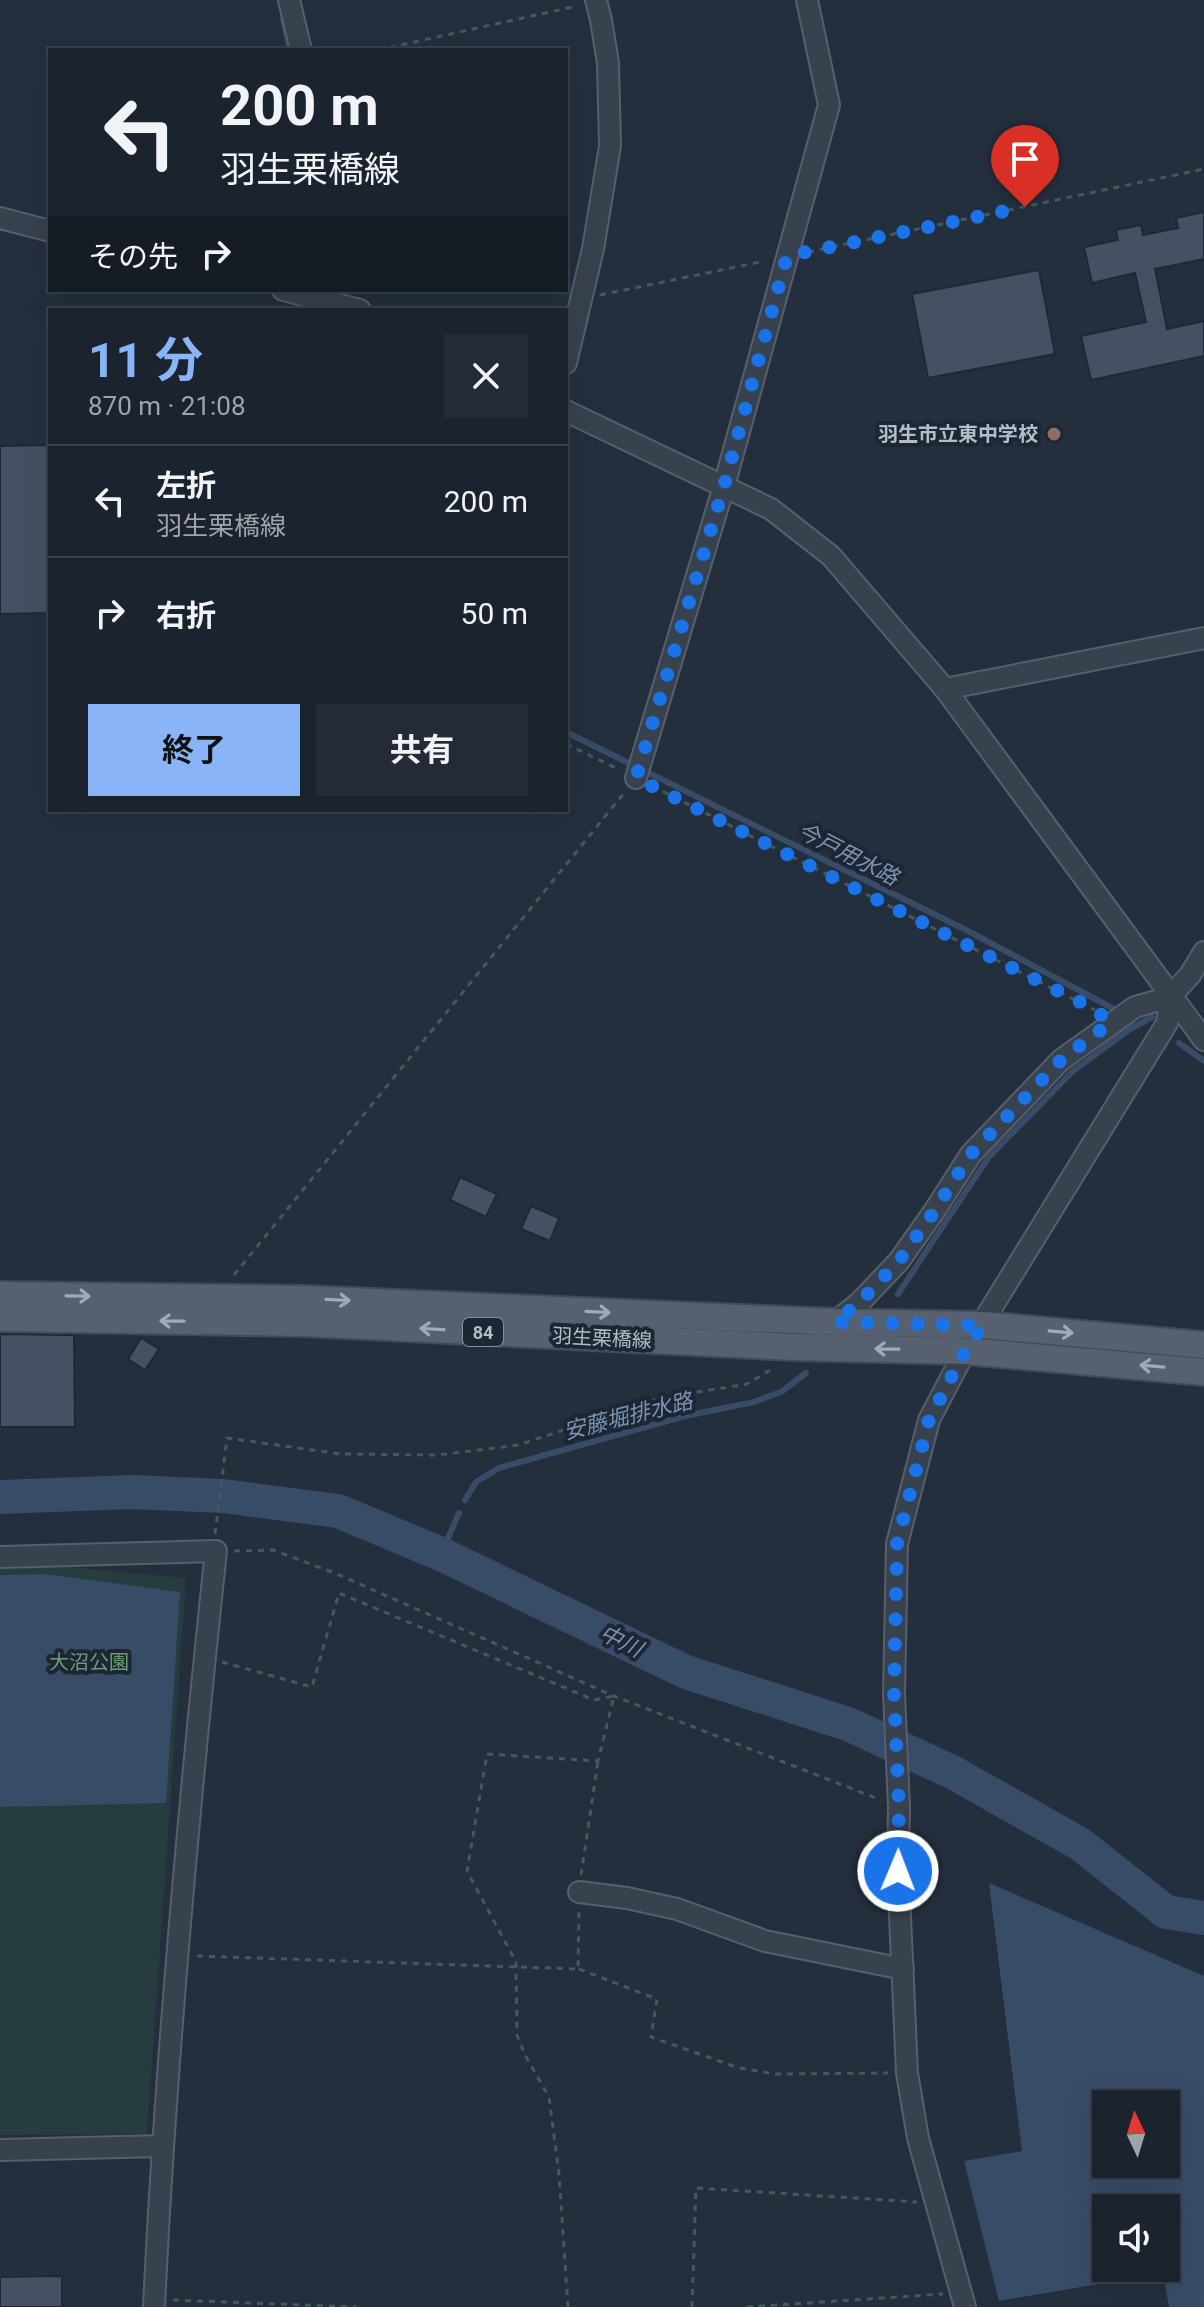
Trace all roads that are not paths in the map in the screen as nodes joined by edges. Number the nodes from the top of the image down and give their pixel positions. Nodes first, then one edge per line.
1 (289, 0) edge
2 (807, 0) edge
3 (596, 1) edge
4 (301, 48) edge
5 (0, 218) edge
6 (48, 230) edge
7 (291, 292) edge
8 (352, 308) edge
9 (568, 354) edge
10 (568, 412) edge
11 (724, 486) junction
12 (1204, 638) edge
13 (945, 689) junction
14 (636, 778) road end
15 (1204, 952) edge
16 (1170, 997) junction
17 (1204, 1040) edge
18 (0, 1295) edge
19 (0, 1318) edge
20 (835, 1322) junction
21 (983, 1325) junction
22 (1204, 1345) edge
23 (965, 1351) junction
24 (1204, 1372) edge
25 (0, 1557) edge
26 (579, 1892) road end
27 (903, 1969) junction
28 (162, 2146) junction
29 (0, 2150) edge
30 (963, 2300) edge
31 (154, 2303) edge

1 - 4 street
2 - 11 street
3 - 9 street
5 - 6 street
7 - 8 street
10 - 11 street
11 - 13 street
11 - 14 street
12 - 13 street
13 - 16 street
15 - 16 street
16 - 17 street
16 - 20 street
16 - 21 street
18 -> 20 main road, 羽生栗橋線 / 84
23 -> 19 main road, 羽生栗橋線 / 84
20 - 21 main road, 羽生栗橋線 / 84
21 -> 22 main road, 羽生栗橋線 / 84
21 - 23 street
24 -> 23 main road, 羽生栗橋線 / 84
23 - 27 street
25 - 28 street
26 - 27 street
27 - 30 street
28 - 29 street
28 - 31 street

